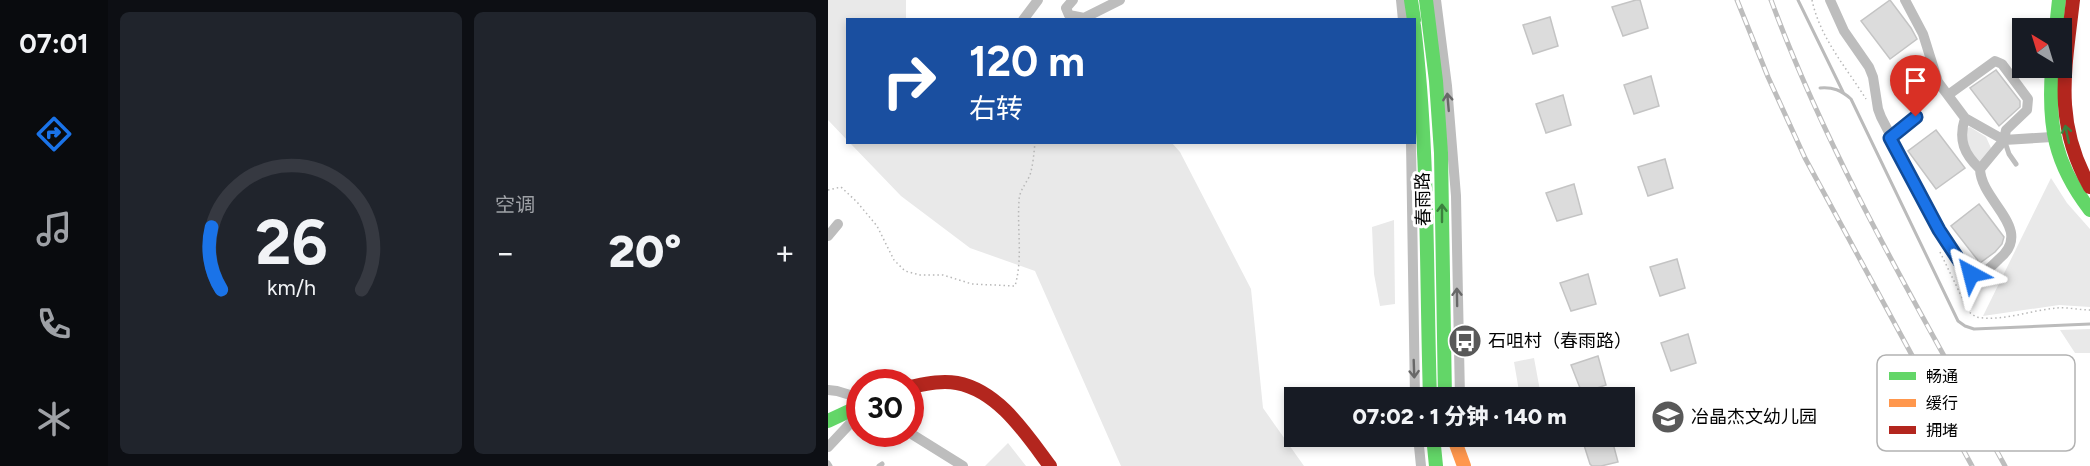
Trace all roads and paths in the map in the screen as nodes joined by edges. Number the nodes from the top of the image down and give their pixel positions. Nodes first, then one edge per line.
1 (1038, 0) edge
2 (1073, 0) edge
3 (1120, 0) edge
4 (1401, 0) edge
5 (1411, 0) edge
6 (1426, 0) edge
7 (1436, 0) edge
8 (1830, 0) edge
9 (1905, 0) edge
10 (2059, 0) edge
11 (2073, 0) edge
12 (1024, 18) edge
13 (1403, 18) edge
14 (1414, 18) edge
15 (2057, 18) edge
16 (1416, 43) edge
17 (2051, 78) edge
18 (1948, 95) junction
19 (1916, 117) dead end
20 (1965, 118) junction
21 (2052, 137) junction
22 (1890, 138) junction
23 (2004, 140) junction
24 (1035, 144) edge
25 (1411, 144) edge
26 (2016, 164) dead end
27 (1980, 169) junction
28 (2090, 187) edge
29 (828, 190) edge
30 (2090, 210) edge
31 (838, 225) dead end
32 (828, 236) edge
33 (924, 384) edge
34 (1415, 387) edge
35 (1430, 387) edge
36 (1445, 387) edge
37 (1460, 387) edge
38 (828, 390) edge
39 (846, 394) edge
40 (846, 413) edge
41 (828, 421) edge
42 (846, 428) edge
43 (924, 442) edge
44 (828, 447) edge
45 (1419, 447) edge
46 (1434, 447) edge
47 (1449, 447) edge
48 (1457, 447) edge
49 (1463, 447) edge
50 (963, 466) edge
51 (1050, 466) edge
52 (1421, 466) edge
53 (1436, 466) edge
54 (1451, 466) edge
55 (1464, 466) edge

1 - 12 street
2 - 3 street
4 - 13 street
5 - 14 main road
36 -> 6 main road, 春雨路
37 -> 7 street
8 - 22 street
9 - 18 street
10 - 15 main road
28 -> 11 main road
16 - 35 main road, 春雨路
17 - 21 main road
18 - 20 street
18 - 23 street
19 - 22 lane
20 - 23 street
20 - 27 street
21 - 23 street
21 - 30 main road
22 - 27 street
23 - 26 lane
23 - 27 street
24 - 29 path
25 -> 34 street
31 - 32 street
33 - 51 main road
38 - 39 street
40 - 41 main road
42 - 44 street
43 - 50 street
45 - 52 street
46 - 53 main road
47 - 54 main road
48 - 55 main road
49 - 55 street

